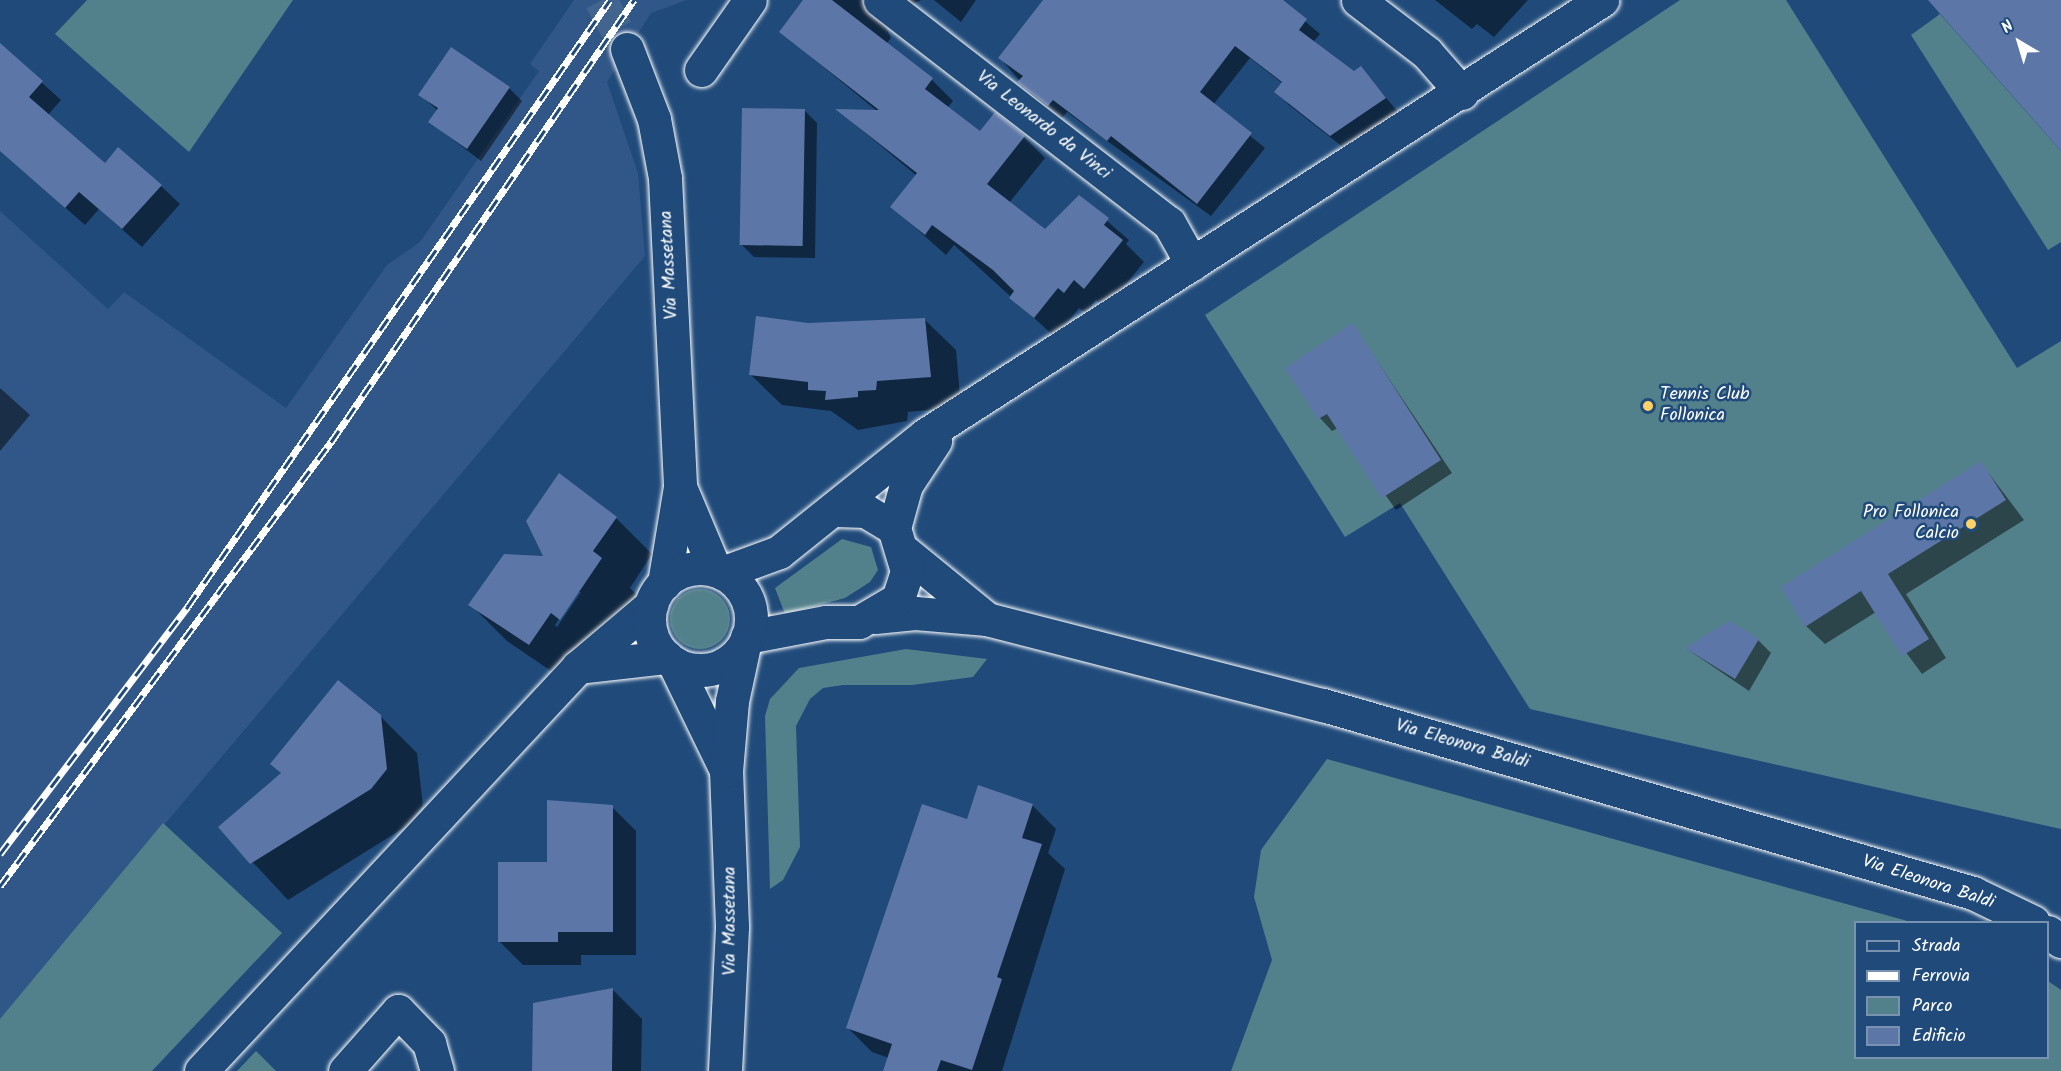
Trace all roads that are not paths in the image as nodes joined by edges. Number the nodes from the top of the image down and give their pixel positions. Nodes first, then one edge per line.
1 (750, 0) edge
2 (880, 0) edge
3 (1358, 0) edge
4 (1602, 0) edge
5 (627, 49) tunnel mouth
6 (701, 70) dead end
7 (1462, 93) junction
8 (1192, 264) junction
9 (954, 416) junction
10 (680, 487) junction
11 (836, 510) junction
12 (899, 540) junction
13 (718, 572) junction
14 (657, 594) junction
15 (875, 617) junction
16 (987, 619) junction
17 (746, 641) junction
18 (670, 660) junction
19 (578, 667) junction
20 (726, 771) junction
21 (2031, 921) edge
22 (201, 1071) edge
23 (345, 1071) edge
24 (437, 1071) edge
25 (725, 1071) edge

1 - 6 street
2 - 8 street, Via Leonardo da Vinci
3 - 7 street
4 - 7 street
5 - 10 street, Via Massetana
7 - 8 street
8 - 9 street
9 - 11 street
9 - 12 street
10 - 13 street, Via Massetana
10 - 14 street, Via Massetana
11 - 12 street, Via Eleonora Baldi
11 - 13 street
12 - 15 street
12 - 16 street, Via Eleonora Baldi
13 - 14 street
13 - 17 street, Via Massetana
14 - 18 street, Via Massetana
14 - 19 street
15 - 16 street
15 - 17 street
16 - 21 street, Via Eleonora Baldi
17 - 18 street
17 - 20 street, Via Massetana
18 - 19 street
18 - 20 street, Via Massetana
19 - 22 street
20 - 25 street, Via Massetana
23 - 24 street

